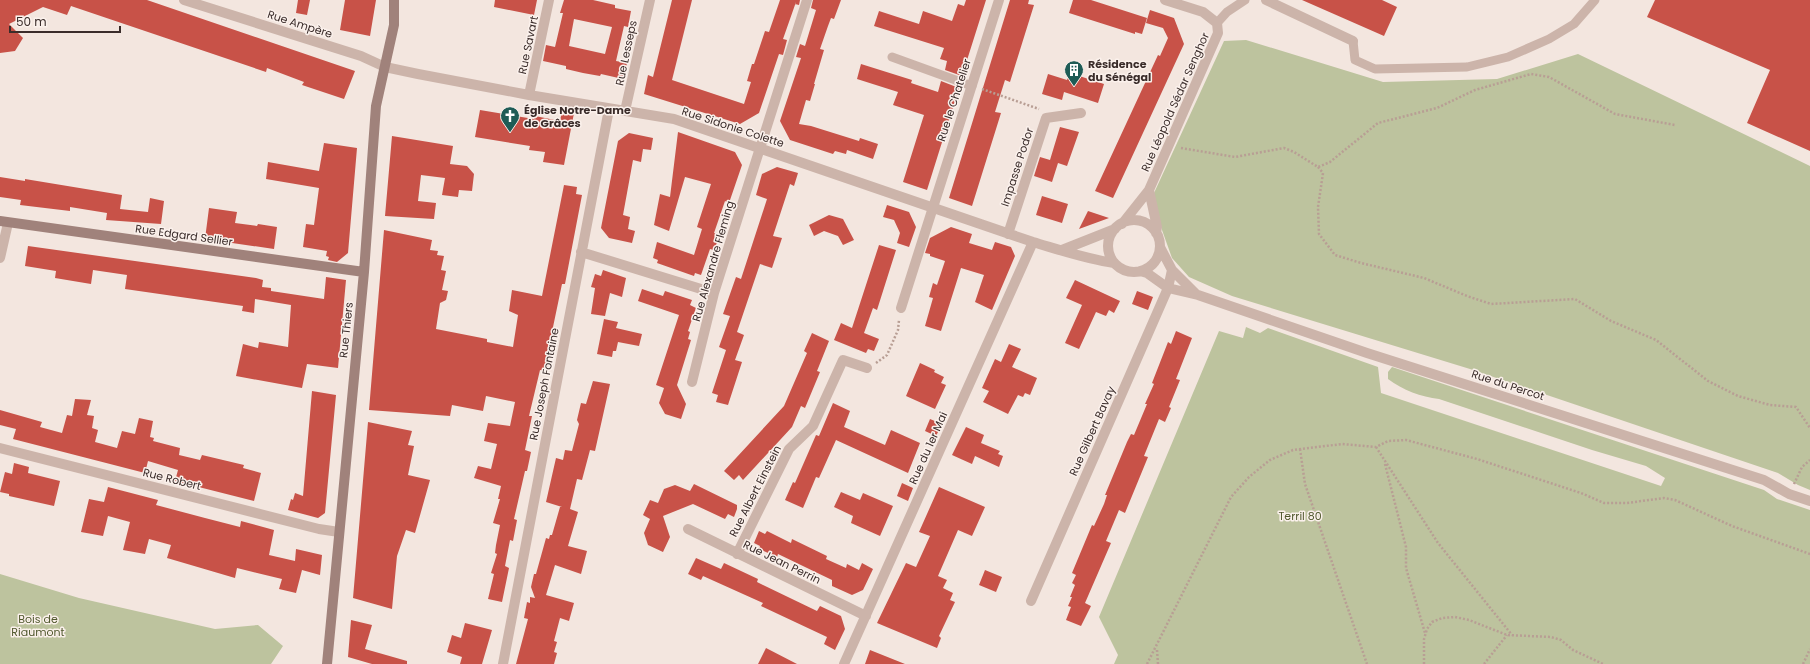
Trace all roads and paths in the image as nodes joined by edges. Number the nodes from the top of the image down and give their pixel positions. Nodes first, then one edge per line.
1 (184, 0) edge
2 (394, 0) edge
3 (549, 0) edge
4 (650, 0) edge
5 (807, 0) edge
6 (999, 0) edge
7 (1165, 0) edge
8 (1245, 0) edge
9 (1266, 0) edge
10 (1595, 0) edge
11 (1217, 23) junction
12 (1353, 41) joint
13 (892, 57) dead end
14 (385, 66) junction
15 (972, 86) junction
16 (529, 95) junction
17 (609, 109) junction
18 (625, 111) junction
19 (1081, 113) dead end
20 (1046, 118) junction
21 (1675, 126) dead end
22 (760, 148) junction
23 (1165, 152) junction
24 (1318, 167) junction
25 (1149, 190) junction
26 (932, 208) junction
27 (4, 222) edge
28 (1118, 226) junction
29 (1156, 233) junction
30 (1008, 234) junction
31 (1033, 242) junction
32 (1160, 247) junction
33 (1062, 250) junction
34 (581, 252) junction
35 (0, 258) edge
36 (1114, 263) junction
37 (1172, 270) junction
38 (364, 272) junction
39 (1140, 272) junction
40 (1168, 288) junction
41 (714, 293) junction
42 (1198, 295) junction
43 (901, 308) joint
44 (867, 368) joint
45 (692, 382) dead end
46 (1810, 428) edge
47 (1376, 447) junction
48 (0, 448) edge
49 (1300, 449) junction
50 (1384, 460) junction
51 (1810, 460) edge
52 (1789, 494) junction
53 (1810, 501) edge
54 (688, 529) dead end
55 (339, 532) junction
56 (737, 554) junction
57 (1810, 554) edge
58 (1030, 601) dead end
59 (866, 616) junction
60 (1425, 634) junction
61 (1507, 635) junction
62 (1512, 635) junction
63 (1157, 648) junction
64 (1810, 649) edge
65 (327, 664) edge
66 (503, 664) edge
67 (844, 664) edge
68 (1147, 664) edge
69 (1158, 664) edge
70 (1367, 664) edge
71 (1424, 664) edge
72 (1484, 664) edge
73 (1604, 664) edge
74 (1802, 664) edge

1 - 14 street, Rue Ampère
2 - 14 street, Rue Thiers
3 - 16 street, Rue Savart
4 - 18 street, Rue Lesseps
5 - 22 street, Rue Alexandre Fleming
6 - 15 street, Rue le Chatelier
7 - 11 street
8 - 11 lane
9 - 12 street
10 - 12 lane
11 - 23 street, Rue Léopold Sédar Senghor
13 - 15 lane
14 - 16 street, Rue Sidonie Colette
14 - 38 street, Rue Thiers
15 - 20 path
15 - 26 street, Rue le Chatelier
16 - 17 street, Rue Sidonie Colette
17 - 18 street, Rue Sidonie Colette
17 - 34 street, Rue Joseph Fontaine
18 - 22 street, Rue Sidonie Colette
19 - 20 street, Impasse Podor
20 - 30 street, Impasse Podor
21 - 24 path
22 - 26 street, Rue Sidonie Colette
22 - 41 street, Rue Alexandre Fleming
23 - 24 path
23 - 25 street, Rue Léopold Sédar Senghor
24 - 46 path
25 - 28 street, Rue Léopold Sédar Senghor
25 - 29 street
26 - 30 street, Rue Sidonie Colette
26 - 43 street, Rue le Chatelier
27 - 35 street
27 - 38 street, Rue Edgard Sellier
28 - 29 street
28 - 33 street
28 - 36 street
29 - 32 street
30 - 31 street, Rue Sidonie Colette
31 - 33 street, Rue Sidonie Colette
31 - 59 street, Rue du 1er Mai
32 - 37 street, Rue du Percot
32 - 39 street
33 - 36 street, Rue Sidonie Colette
34 - 41 street
34 - 66 street, Rue Joseph Fontaine
36 - 39 street
37 - 40 street, Rue Gilbert Bavay
37 - 42 street, Rue du Percot
38 - 55 street, Rue Thiers
39 - 40 street, Rue du Percot
40 - 42 street, Rue du Percot
40 - 58 street, Rue Gilbert Bavay
41 - 45 street, Rue Alexandre Fleming
42 - 52 street, Rue du Percot
43 - 44 path
44 - 56 street, Rue Albert Einstein
47 - 49 path
47 - 50 path
47 - 57 path
48 - 55 street, Rue Robert
49 - 63 path
49 - 70 path
50 - 60 path
50 - 62 path
51 - 52 path
52 - 53 street, Rue du Percot
54 - 56 street, Rue Jean Perrin
55 - 65 street, Rue Thiers
56 - 59 street, Rue Jean Perrin
59 - 67 street, Rue du 1er Mai
60 - 61 path
60 - 71 path
61 - 62 path
61 - 72 path
62 - 73 path
63 - 68 path
63 - 69 path
64 - 74 path

